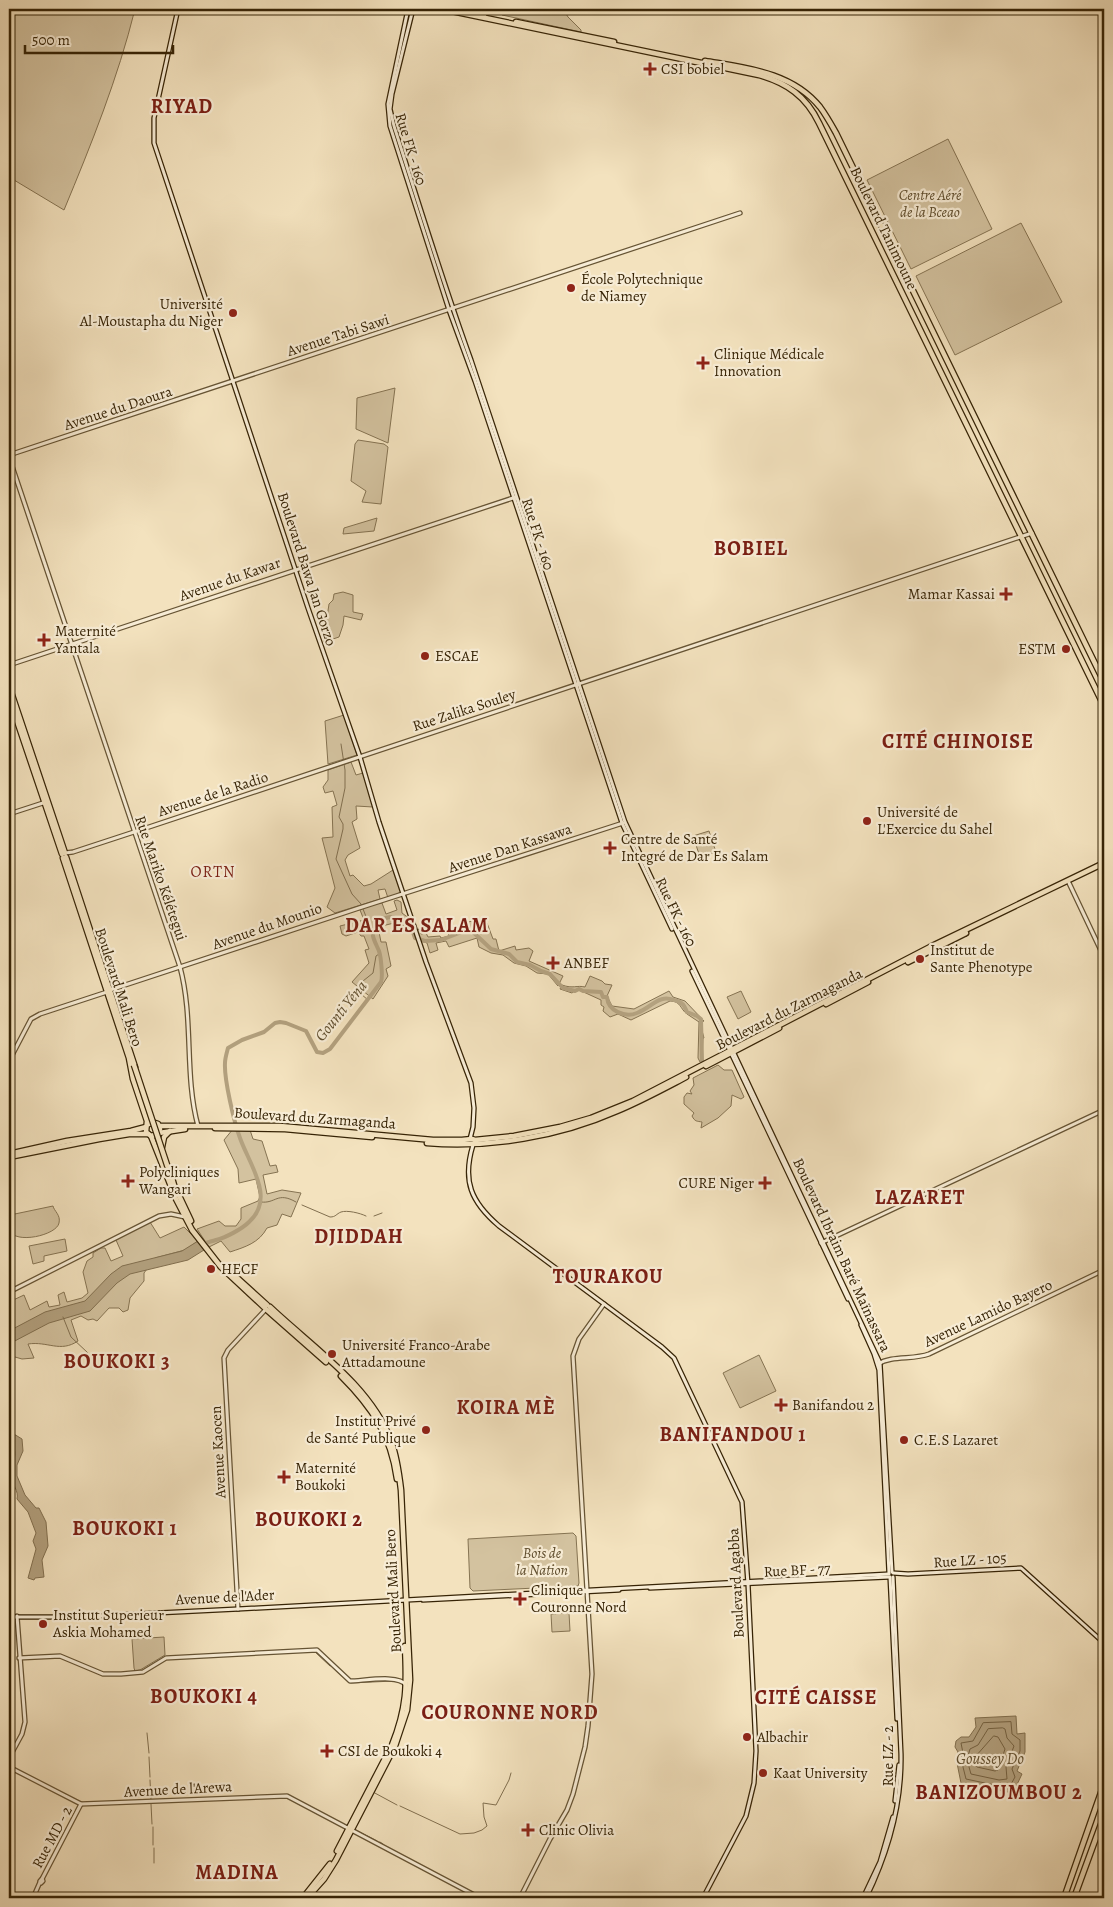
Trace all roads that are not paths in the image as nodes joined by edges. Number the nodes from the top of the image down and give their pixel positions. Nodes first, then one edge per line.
1 (178, 9) edge
2 (408, 9) edge
3 (413, 9) edge
4 (442, 9) edge
5 (458, 9) edge
6 (389, 109) junction
7 (740, 214) dead end
8 (451, 310) junction
9 (233, 381) junction
10 (9, 456) edge
11 (515, 497) junction
12 (1032, 534) junction
13 (1021, 537) junction
14 (295, 569) junction
15 (1067, 604) junction
16 (1057, 609) junction
17 (72, 644) junction
18 (9, 665) edge
19 (1104, 682) edge
20 (577, 684) junction
21 (9, 686) edge
22 (9, 695) edge
23 (1104, 706) edge
24 (360, 757) junction
25 (45, 802) junction
26 (9, 814) edge
27 (623, 823) junction
28 (134, 832) junction
29 (64, 855) junction
30 (1102, 866) edge
31 (1069, 883) junction
32 (403, 894) junction
33 (1017, 907) junction
34 (1104, 957) edge
35 (180, 967) junction
36 (109, 991) junction
37 (730, 1049) junction
38 (130, 1057) junction
39 (9, 1061) edge
40 (1104, 1110) edge
41 (145, 1114) junction
42 (154, 1122) junction
43 (147, 1126) junction
44 (159, 1126) junction
45 (198, 1126) junction
46 (237, 1126) junction
47 (136, 1130) junction
48 (171, 1130) junction
49 (159, 1133) junction
50 (149, 1135) junction
51 (74, 1141) junction
52 (472, 1142) junction
53 (162, 1147) junction
54 (472, 1151) joint
55 (9, 1156) edge
56 (172, 1186) junction
57 (185, 1218) junction
58 (822, 1243) junction
59 (203, 1244) junction
60 (1104, 1270) edge
61 (9, 1292) edge
62 (604, 1304) junction
63 (267, 1308) junction
64 (879, 1364) junction
65 (891, 1575) junction
66 (748, 1583) junction
67 (587, 1590) junction
68 (404, 1599) junction
69 (238, 1609) junction
70 (9, 1616) edge
71 (17, 1617) junction
72 (1104, 1643) edge
73 (19, 1658) junction
74 (406, 1672) junction
75 (394, 1679) junction
76 (406, 1685) junction
77 (9, 1758) edge
78 (9, 1768) edge
79 (1104, 1784) edge
80 (81, 1804) junction
81 (1104, 1816) edge
82 (350, 1828) junction
83 (42, 1879) junction
84 (49, 1881) dead end
85 (33, 1898) edge
86 (303, 1898) edge
87 (307, 1898) edge
88 (480, 1898) edge
89 (520, 1898) edge
90 (703, 1898) edge
91 (865, 1898) edge
92 (1064, 1898) edge
93 (1074, 1898) edge

1 - 9 street, Boulevard Bawa Jan Gorzo
2 - 6 street, Rue FK - 160
3 - 6 street, Rue FK - 160
4 - 13 main road, Boulevard Tanimoune
5 - 12 main road, Boulevard Tanimoune
6 - 8 street, Rue FK - 160
7 - 8 street, Avenue Tabi Sawi
8 - 9 street, Avenue Tabi Sawi
8 - 11 street, Rue FK - 160
9 - 10 street, Avenue du Daoura
9 - 14 street, Boulevard Bawa Jan Gorzo
10 - 17 street, Rue Mariko Kélétegui
11 - 14 street, Avenue du Kawar
11 - 20 street, Rue FK - 160
12 - 13 street, Rue Zalika Souley
12 - 15 main road, Boulevard Tanimoune
13 - 16 main road, Boulevard Tanimoune
13 - 20 street, Rue Zalika Souley
14 - 17 street, Avenue du Kawar
14 - 24 street, Boulevard Bawa Jan Gorzo
15 - 16 main road
15 - 19 main road, Boulevard Tanimoune
16 - 23 main road, Boulevard Tanimoune
17 - 18 street, Avenue du Kawar
17 - 28 street, Rue Mariko Kélétegui
20 - 24 street, Rue Zalika Souley
20 - 27 street, Rue FK - 160
21 - 25 main road, Boulevard Mali Bero
22 - 25 main road, Boulevard Mali Bero
24 - 28 street, Avenue de la Radio
24 - 32 street, Boulevard Bawa Jan Gorzo
25 - 26 street
25 - 29 main road, Boulevard Mali Bero
27 - 32 street, Avenue Dan Kassawa
27 - 37 street, Rue FK - 160
28 - 29 street, Avenue de la Radio
28 - 35 street, Rue Mariko Kélétegui
29 - 36 main road, Boulevard Mali Bero
30 - 31 main road, Boulevard du Zarmaganda
30 - 33 main road, Boulevard du Zarmaganda
31 - 33 main road, Boulevard du Zarmaganda
31 - 34 street
32 - 35 street, Avenue du Mounio
32 - 52 street, Boulevard Bawa Jan Gorzo
33 - 37 main road, Boulevard du Zarmaganda
33 - 37 main road, Boulevard du Zarmaganda
35 - 36 street, Avenue du Mounio
35 - 45 street, Rue Mariko Kélétegui
36 - 38 main road, Boulevard Mali Bero
36 - 39 street, Avenue du Mounio
37 - 52 main road, Boulevard du Zarmaganda
37 - 58 street, Boulevard Ibraim Baré Maïnassara
38 - 41 main road, Boulevard Mali Bero
38 - 42 main road, Boulevard Mali Bero
38 - 56 main road, bridge
40 - 58 street
41 - 43 main road, Boulevard Mali Bero
41 - 47 main road
42 - 43 main road
42 - 44 main road
43 - 47 main road
43 - 50 main road
44 - 45 main road, Boulevard du Zarmaganda
44 - 49 main road
45 - 46 main road, Boulevard du Zarmaganda
46 - 48 main road, Boulevard du Zarmaganda
46 - 52 main road, Boulevard du Zarmaganda
47 - 51 main road
48 - 49 main road, Boulevard du Zarmaganda
48 - 53 main road
49 - 50 main road
49 - 53 main road, Boulevard Mali Bero
50 - 51 main road
50 - 56 main road, Boulevard Mali Bero
51 - 55 main road
52 - 54 street, Boulevard Bawa Jan Gorzo
53 - 56 main road, Boulevard Mali Bero
54 - 62 street, Boulevard Agabba
56 - 57 main road, Boulevard Mali Bero
56 - 59 main road, Boulevard Mali Bero
57 - 59 main road, Boulevard Mali Bero
57 - 61 street
58 - 64 street, Boulevard Ibraim Baré Maïnassara
59 - 63 main road, Boulevard Mali Bero
60 - 64 street, Avenue Lamido Bayero
62 - 66 street, Boulevard Agabba
62 - 67 street
63 - 68 main road, Boulevard Mali Bero
63 - 69 street, Avenue Kaocen
64 - 65 street, Boulevard Ibraim Baré Maïnassara
65 - 66 street, Rue BF - 77
65 - 72 street, Rue LZ - 105
65 - 91 street, Rue LZ - 2
66 - 67 street, Rue BF - 77
66 - 90 street, Boulevard Agabba
67 - 68 street, Rue BF - 77
67 - 89 street
68 - 69 street, Avenue de l'Ader
68 - 74 main road, Boulevard Mali Bero
68 - 82 main road, Boulevard Mali Bero
69 - 71 street, Avenue de l'Ader
70 - 71 street, Avenue de l'Ader
71 - 73 street
73 - 75 street
73 - 77 street
74 - 75 street
74 - 76 main road, Boulevard Mali Bero
75 - 76 street
76 - 82 main road, Boulevard Mali Bero
78 - 80 street, Avenue de l'Arewa
79 - 92 main road
80 - 82 street, Avenue de l'Arewa
80 - 83 street, Rue MD - 2
81 - 93 main road
82 - 86 main road, Boulevard Mali Bero
82 - 87 main road, Boulevard Mali Bero
82 - 88 street, Avenue de l'Arewa
83 - 84 street
83 - 85 street, Rue MD - 2

